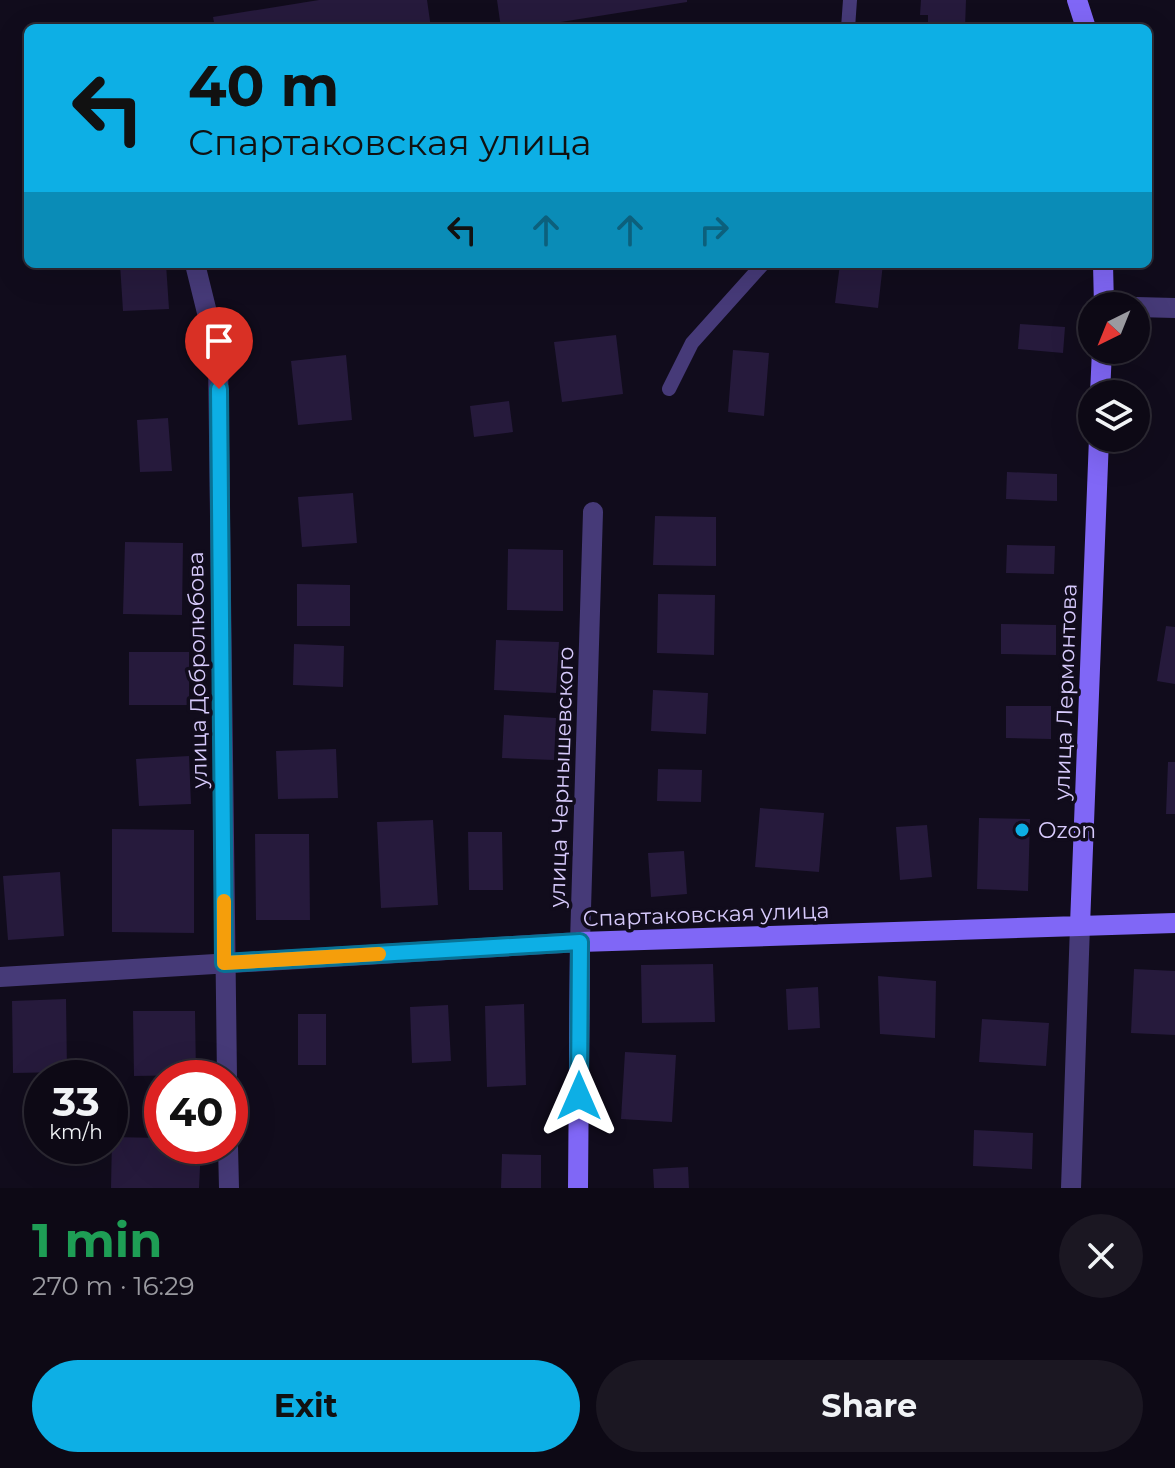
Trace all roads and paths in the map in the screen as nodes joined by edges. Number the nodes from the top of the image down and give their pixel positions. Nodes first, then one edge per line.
1 (850, 0) edge
2 (1077, 0) edge
3 (848, 24) edge
4 (1085, 24) edge
5 (196, 268) edge
6 (759, 268) edge
7 (1103, 268) edge
8 (1104, 292) edge
9 (1150, 307) edge
10 (1175, 308) edge
11 (669, 389) dead end
12 (1098, 452) edge
13 (593, 512) dead end
14 (1175, 923) edge
15 (1080, 925) junction
16 (580, 942) junction
17 (224, 963) junction
18 (0, 977) edge
19 (227, 1060) edge
20 (228, 1164) edge
21 (229, 1188) edge
22 (578, 1188) edge
23 (1071, 1188) edge

1 - 3 lane
2 - 4 street
5 - 17 street, улица Добролюбова
6 - 11 lane
7 - 8 street
9 - 10 street
12 - 15 street, улица Лермонтова
13 - 16 street, улица Чернышевского
14 - 15 street, Спартаковская улица
15 - 16 street, Спартаковская улица
15 - 23 street, улица Лермонтова
16 - 17 street, Спартаковская улица
16 - 22 street, улица Чернышевского
17 - 18 street, Спартаковская улица
17 - 19 street, улица Добролюбова
20 - 21 street

